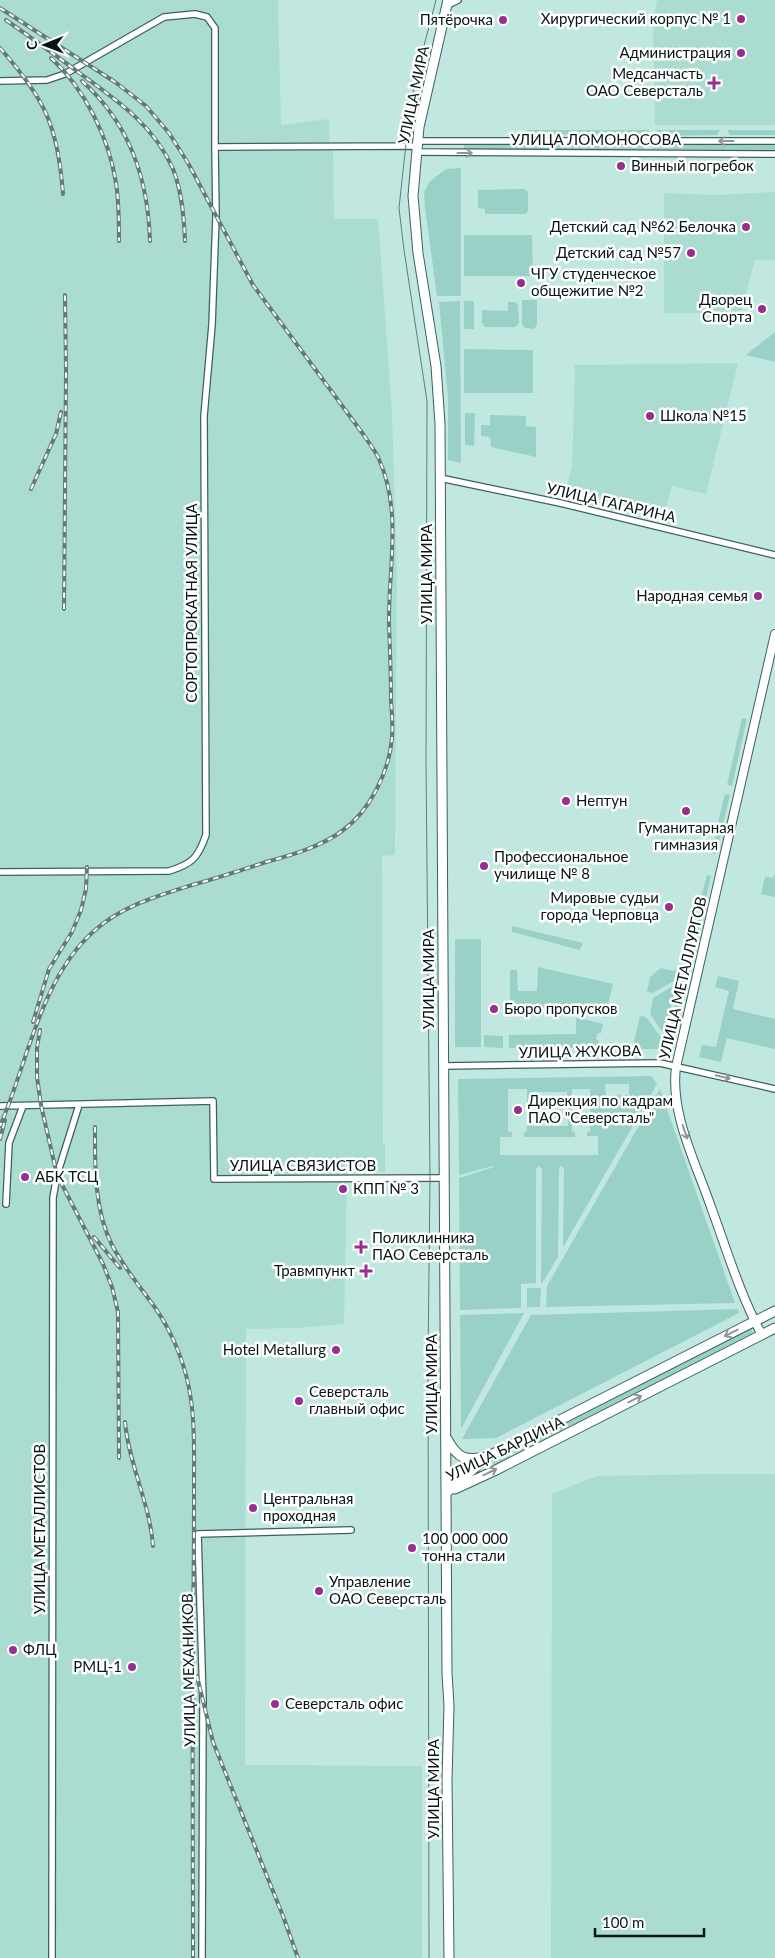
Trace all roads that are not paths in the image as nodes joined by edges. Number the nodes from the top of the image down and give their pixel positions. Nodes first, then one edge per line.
1 (458, 0) edge
2 (446, 2) edge
3 (0, 81) edge
4 (647, 141) junction
5 (775, 141) edge
6 (417, 146) junction
7 (215, 147) junction
8 (647, 153) junction
9 (775, 154) edge
10 (440, 478) junction
11 (775, 555) edge
12 (775, 634) edge
13 (0, 872) edge
14 (443, 1066) junction
15 (676, 1067) junction
16 (775, 1089) edge
17 (79, 1104) junction
18 (0, 1106) edge
19 (22, 1106) junction
20 (444, 1178) junction
21 (6, 1204) dead end
22 (775, 1312) edge
23 (754, 1322) junction
24 (775, 1328) edge
25 (762, 1335) junction
26 (576, 1412) junction
27 (583, 1426) junction
28 (446, 1438) junction
29 (487, 1457) junction
30 (446, 1493) junction
31 (351, 1530) dead end
32 (52, 1958) edge
33 (202, 1958) edge
34 (449, 1958) edge

1 - 2 street
2 - 6 main road, УЛИЦА МИРА
3 - 7 street, СОРТОПРОКАТНАЯ УЛИЦА
5 -> 4 street, УЛИЦА ЛОМОНОСОВА
4 - 6 street, УЛИЦА ЛОМОНОСОВА
4 - 8 street
6 - 7 street
6 -> 8 street, УЛИЦА ЛОМОНОСОВА
6 - 10 main road, УЛИЦА МИРА
7 - 13 street, СОРТОПРОКАТНАЯ УЛИЦА
8 - 9 street, УЛИЦА ЛОМОНОСОВА
10 - 11 street, УЛИЦА ГАГАРИНА
10 - 14 main road, УЛИЦА МИРА
12 - 15 street, УЛИЦА МЕТАЛЛУРГОВ
14 - 15 street, УЛИЦА ЖУКОВА
14 - 20 main road, УЛИЦА МИРА
15 -> 16 street, УЛИЦА ЖУКОВА
15 -> 23 street, УЛИЦА МЕТАЛЛУРГОВ
17 - 19 street, УЛИЦА СВЯЗИСТОВ
17 - 20 street, УЛИЦА СВЯЗИСТОВ
17 - 32 street, УЛИЦА МЕТАЛЛИСТОВ
18 - 19 street, УЛИЦА СВЯЗИСТОВ
19 - 21 street
20 - 28 main road, УЛИЦА МИРА
22 - 23 main road, УЛИЦА БАРДИНА
23 - 25 street, УЛИЦА МЕТАЛЛУРГОВ
23 -> 26 main road, УЛИЦА БАРДИНА
24 - 25 main road, УЛИЦА БАРДИНА
27 -> 25 main road, УЛИЦА БАРДИНА
26 - 27 main road
26 - 29 main road, УЛИЦА БАРДИНА
30 -> 27 main road, УЛИЦА БАРДИНА
28 - 29 main road
28 - 30 main road, УЛИЦА МИРА
29 - 30 main road, УЛИЦА БАРДИНА
30 - 34 main road, УЛИЦА МИРА
31 - 33 street, УЛИЦА МЕХАНИКОВ

